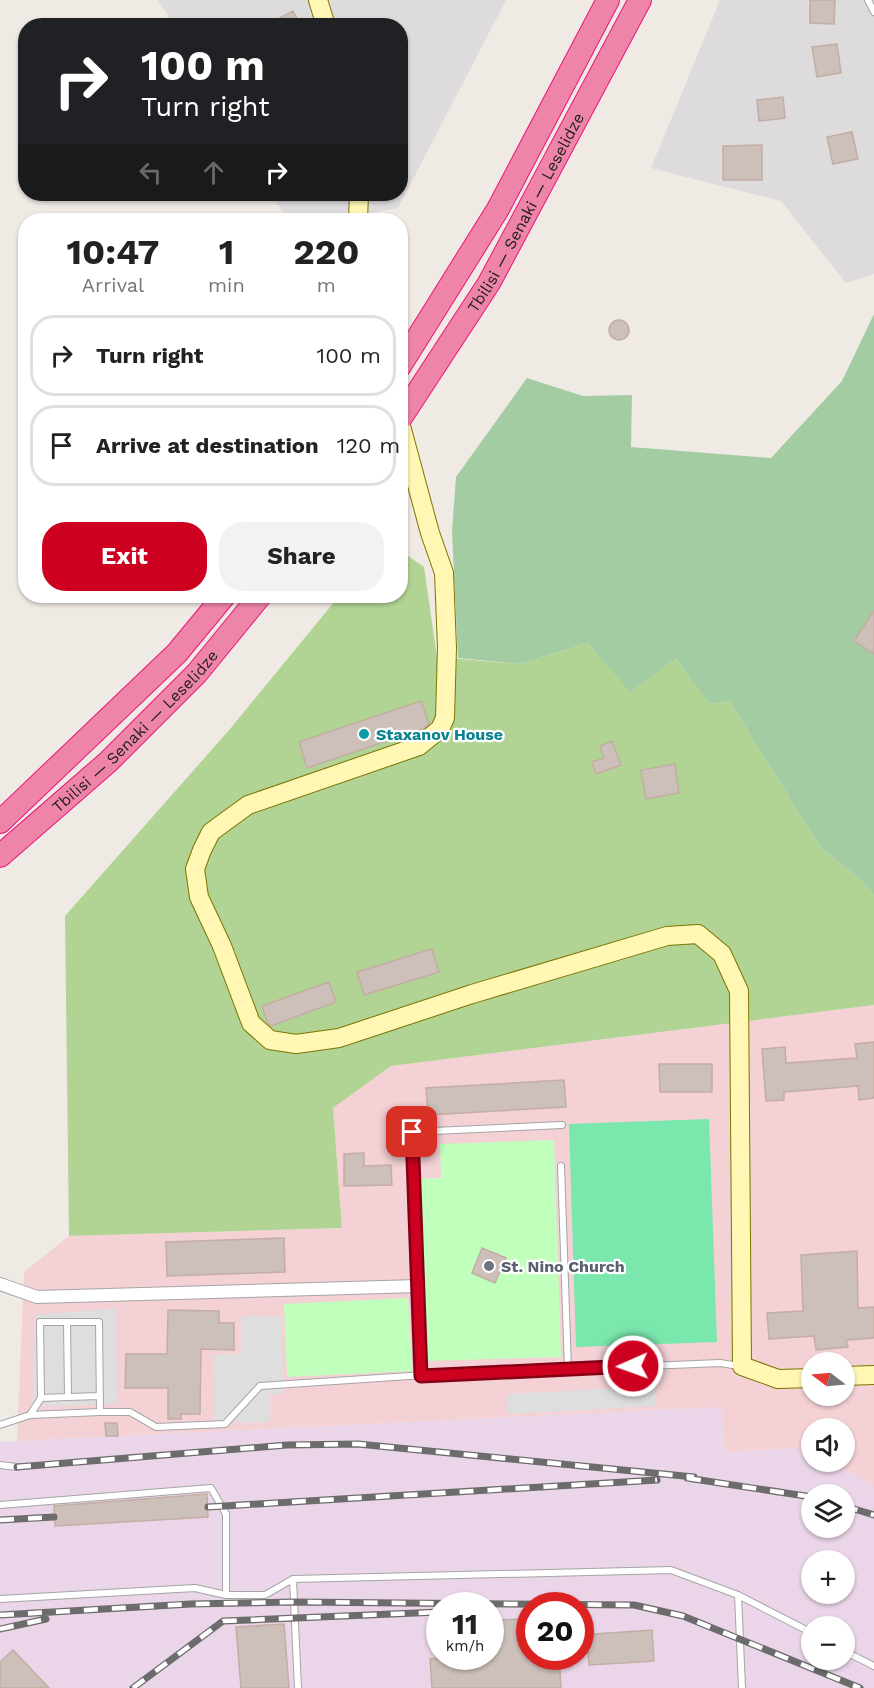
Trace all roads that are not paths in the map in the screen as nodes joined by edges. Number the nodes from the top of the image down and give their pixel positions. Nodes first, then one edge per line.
1 (318, 0) edge
2 (608, 0) edge
3 (640, 0) edge
4 (868, 0) edge
5 (874, 12) edge
6 (324, 18) edge
7 (408, 353) edge
8 (408, 408) edge
9 (408, 450) edge
10 (219, 603) edge
11 (254, 603) edge
12 (0, 822) edge
13 (0, 856) edge
14 (562, 1125) dead end
15 (561, 1166) dead end
16 (0, 1284) edge
17 (418, 1286) junction
18 (67, 1322) junction
19 (742, 1366) junction
20 (568, 1369) junction
21 (874, 1375) edge
22 (421, 1376) junction
23 (855, 1376) edge
24 (801, 1378) edge
25 (100, 1396) junction
26 (68, 1397) junction
27 (41, 1398) junction
28 (100, 1412) junction
29 (30, 1415) junction
30 (0, 1425) edge
31 (0, 1465) edge
32 (17, 1467) dead end
33 (0, 1505) edge
34 (293, 1579) junction
35 (226, 1595) junction
36 (738, 1595) junction
37 (0, 1599) edge
38 (801, 1627) edge
39 (855, 1656) edge
40 (874, 1666) edge
41 (298, 1688) edge
42 (742, 1688) edge

1 - 6 street
2 - 7 highway, Tbilisi — Senaki — Leselidze
3 - 8 highway, Tbilisi — Senaki — Leselidze
4 - 5 lane
9 - 19 street
10 - 12 highway, Tbilisi — Senaki — Leselidze
11 - 13 highway, Tbilisi — Senaki — Leselidze
14 - 17 lane
15 - 20 lane
16 - 17 street
17 - 22 lane
18 - 25 lane
18 - 26 lane
18 - 27 lane
19 - 20 lane
19 - 24 street
20 - 22 lane
21 - 23 street
22 - 28 lane
25 - 26 lane
25 - 28 lane
26 - 27 lane
27 - 29 lane
28 - 29 lane
29 - 30 lane
31 - 32 lane
33 - 35 lane
34 - 35 lane
34 - 36 lane
34 - 41 lane
35 - 37 lane
36 - 38 lane
36 - 42 lane
39 - 40 lane

